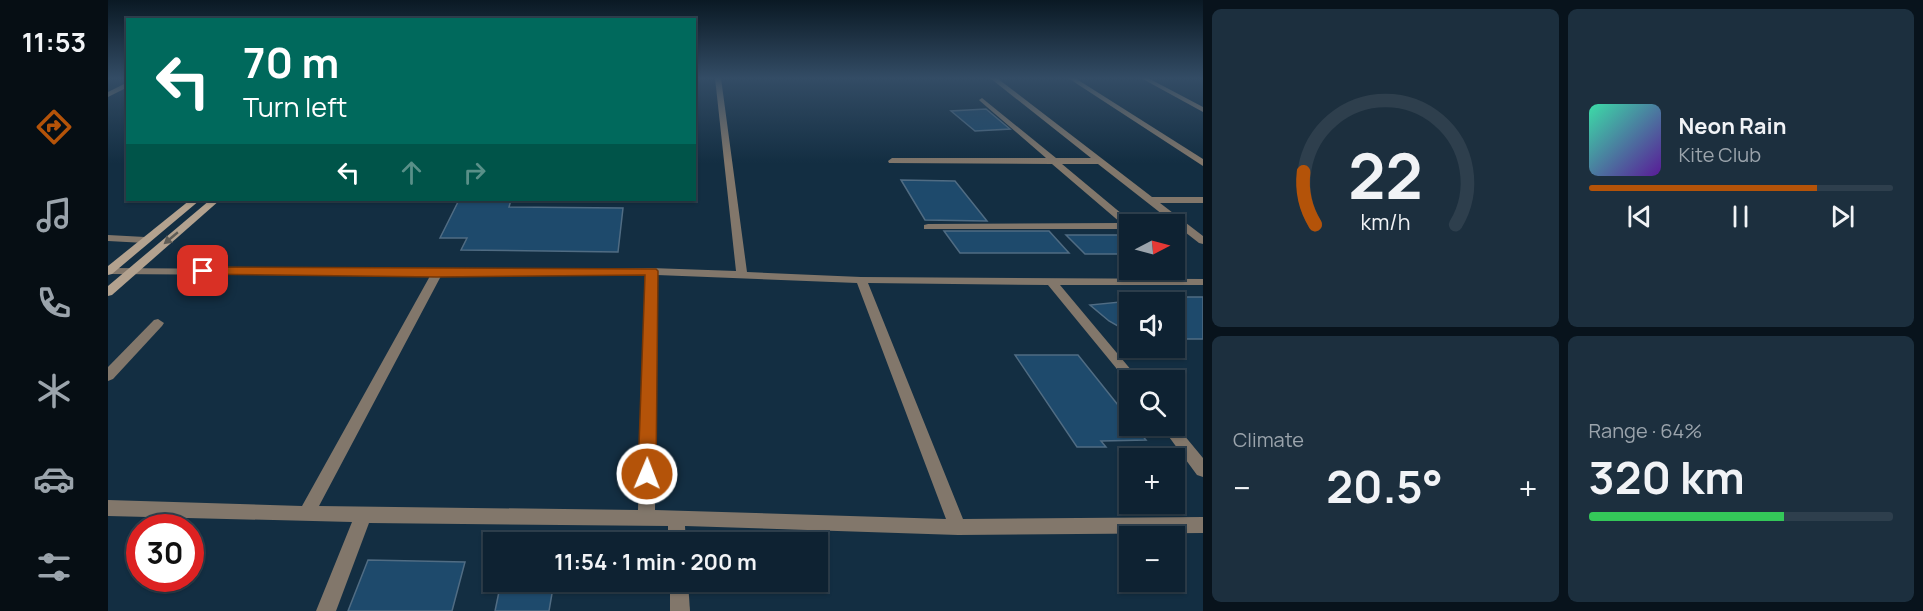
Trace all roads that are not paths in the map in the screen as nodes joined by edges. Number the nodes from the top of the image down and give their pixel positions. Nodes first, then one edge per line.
1 (721, 107) edge
2 (990, 107) edge
3 (1030, 107) edge
4 (1115, 107) edge
5 (1053, 160) junction
6 (892, 161) dead end
7 (1102, 161) junction
8 (1203, 163) edge
9 (1152, 200) junction
10 (1203, 200) edge
11 (194, 201) edge
12 (214, 201) edge
13 (1167, 214) edge
14 (928, 226) dead end
15 (1185, 229) edge
16 (108, 238) edge
17 (146, 240) junction
18 (1203, 241) edge
19 (132, 270) junction
20 (108, 271) edge
21 (651, 271) junction
22 (437, 273) junction
23 (742, 274) junction
24 (861, 280) junction
25 (1203, 282) edge
26 (1053, 283) junction
27 (108, 292) edge
28 (158, 323) dead end
29 (1123, 370) edge
30 (108, 376) edge
31 (1176, 436) edge
32 (1203, 470) edge
33 (108, 508) edge
34 (306, 514) junction
35 (363, 515) junction
36 (676, 518) junction
37 (646, 519) junction
38 (1203, 525) edge
39 (958, 527) junction
40 (677, 532) edge
41 (679, 592) edge
42 (326, 611) edge
43 (680, 611) edge

1 - 23 street
2 - 5 street
3 - 7 street
4 - 8 street
5 - 6 street
5 - 7 street
5 - 14 street
7 - 9 street
9 - 10 street
9 - 13 street
11 - 17 main road
12 -> 19 main road
15 - 18 street
16 - 17 street
17 - 20 main road
19 - 20 street
19 - 22 street
19 - 27 main road
21 - 22 street
21 - 23 street
21 - 37 street
22 - 34 street
23 - 24 street
24 - 26 street
24 - 39 street
25 - 26 street
26 - 29 street
28 - 30 street
31 - 32 street
33 - 34 street
34 - 35 street
35 - 37 street
35 - 42 street
36 - 37 street
36 - 39 street
36 - 40 street
38 - 39 street
41 - 43 street

